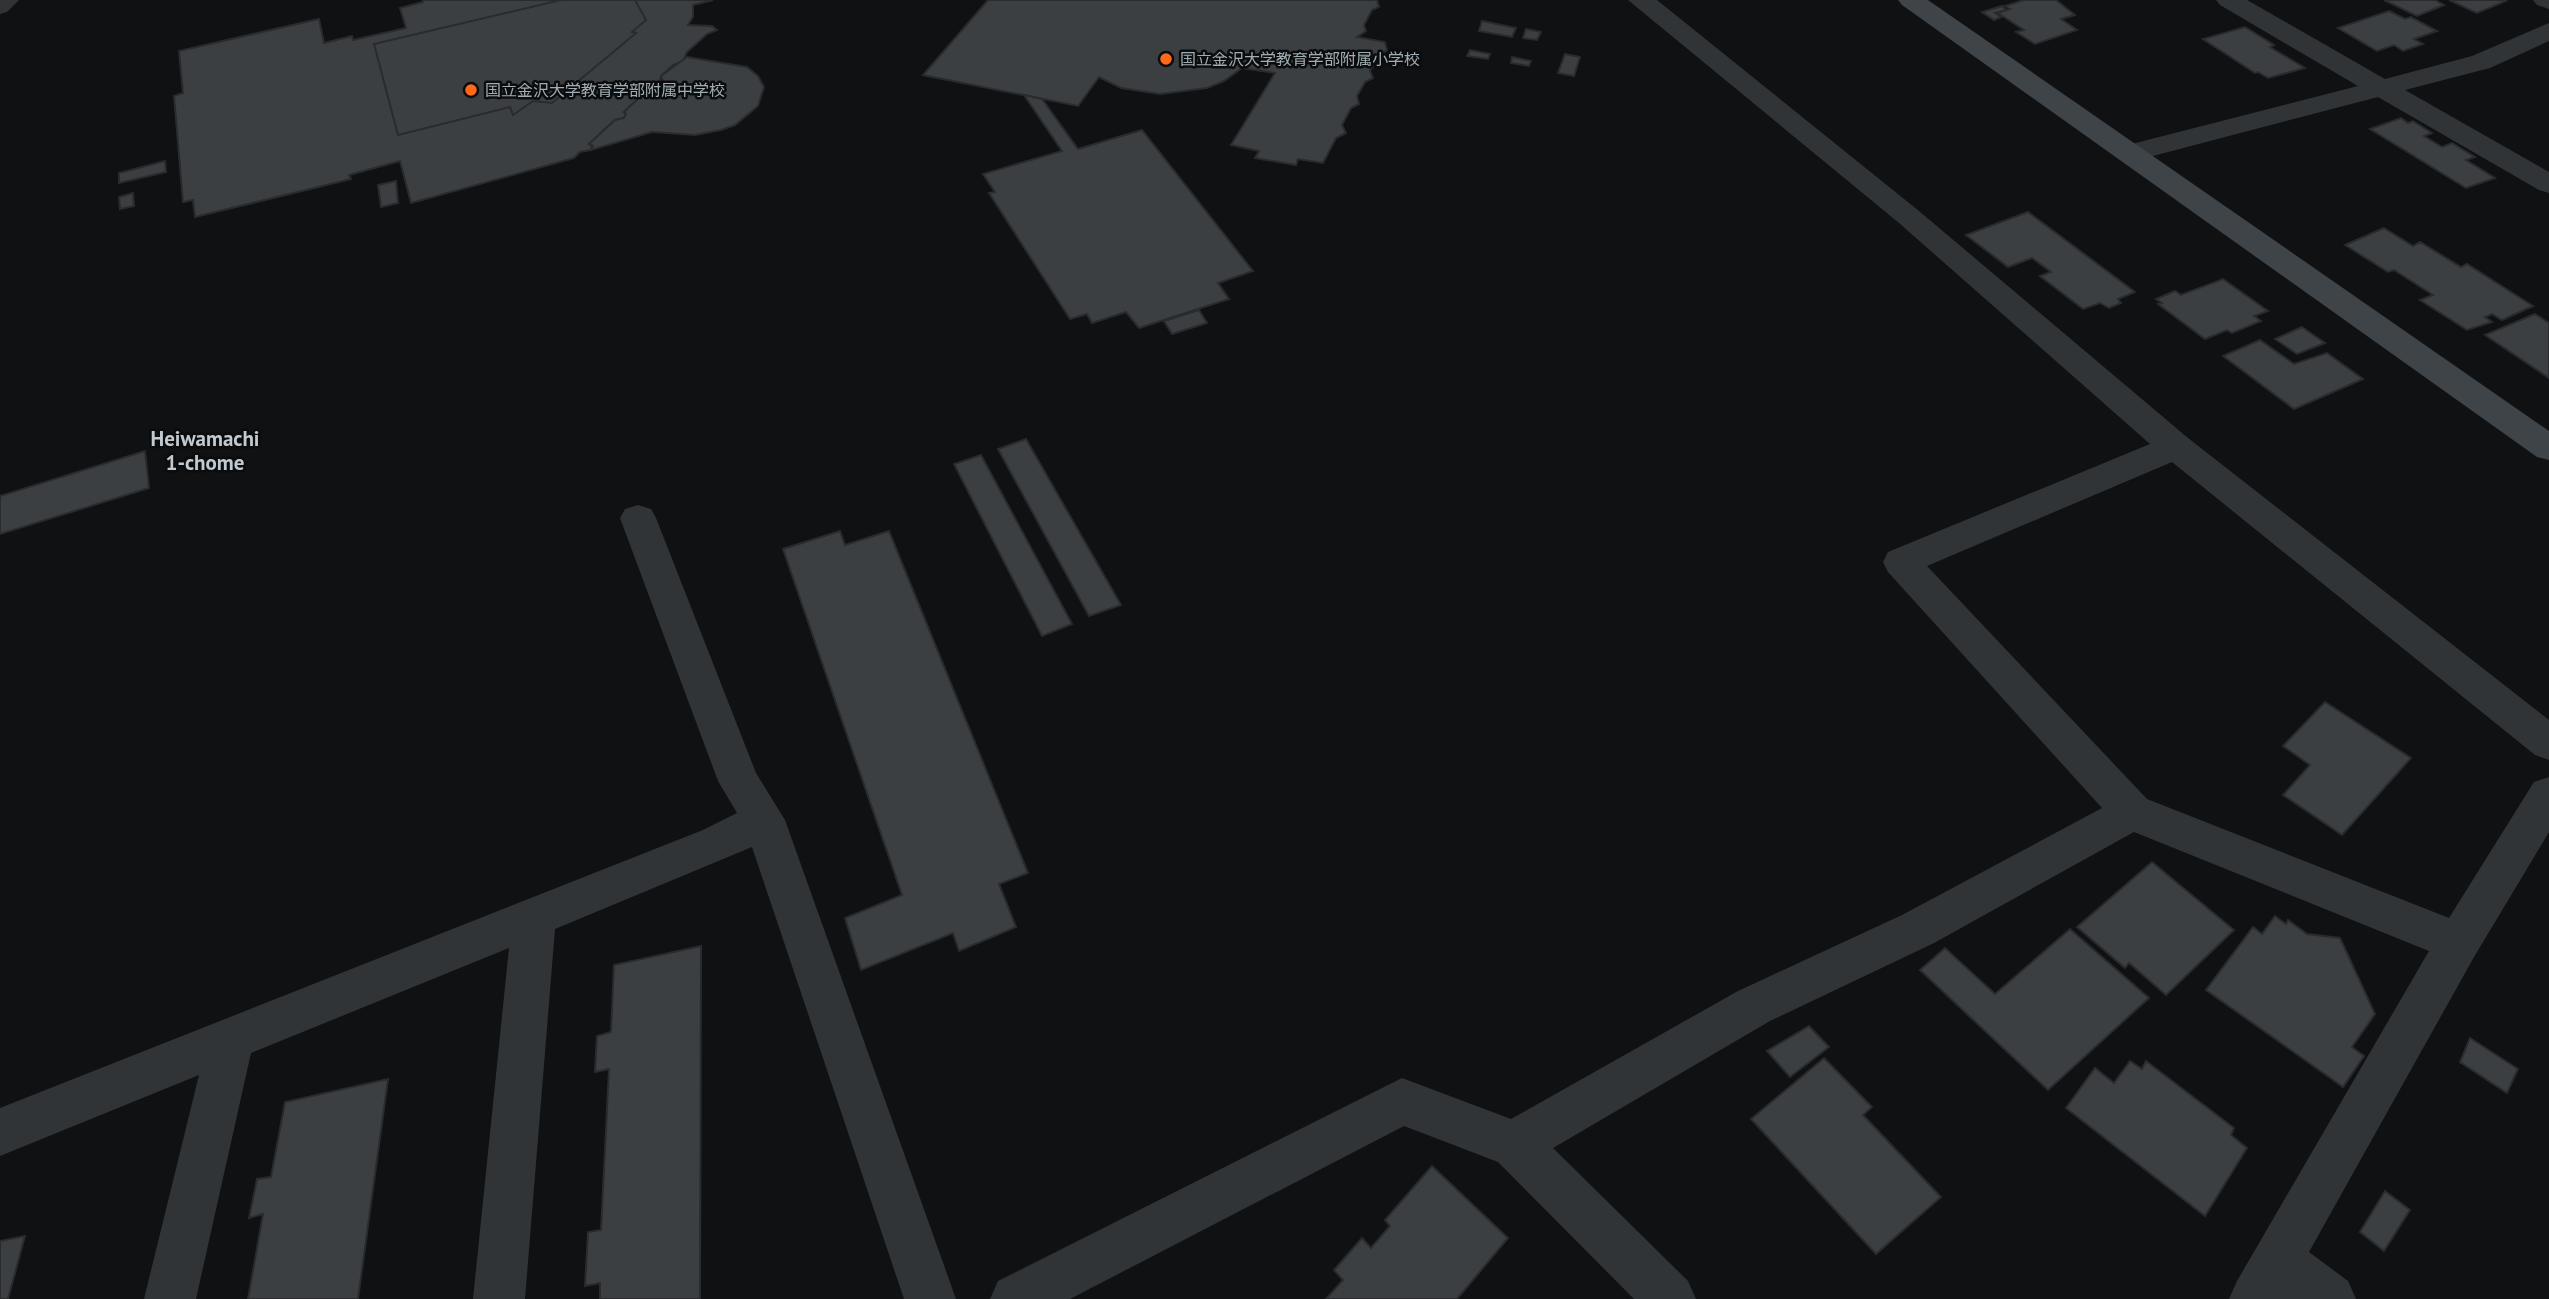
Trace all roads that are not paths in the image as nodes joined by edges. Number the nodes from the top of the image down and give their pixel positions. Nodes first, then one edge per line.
1 (10, 0) edge
2 (1641, 0) edge
3 (1912, 0) edge
4 (2229, 0) edge
5 (0, 8) edge
6 (2549, 31) edge
7 (2380, 89) junction
8 (2130, 153) junction
9 (2549, 184) edge
10 (2176, 447) junction
11 (2549, 448) edge
12 (638, 518) dead end
13 (2549, 743) edge
14 (2549, 795) edge
15 (2132, 812) junction
16 (764, 820) junction
17 (534, 917) junction
18 (2458, 942) junction
19 (231, 1039) junction
20 (0, 1132) edge
21 (1514, 1144) junction
22 (2266, 1279) edge
23 (170, 1299) edge
24 (499, 1299) edge
25 (930, 1299) edge
26 (1016, 1299) edge
27 (1670, 1299) edge
28 (2330, 1299) edge

1 - 5 lane
2 - 10 street
3 - 8 street
4 - 7 street
6 - 7 street
7 - 8 street
7 - 9 street
8 - 11 street
10 - 13 street
10 - 15 street
12 - 16 street
14 - 18 street
15 - 18 street
15 - 21 street
16 - 17 street
16 - 25 street
17 - 19 street
17 - 24 street
18 - 22 street
19 - 20 street
19 - 23 street
21 - 26 street
21 - 27 street
22 - 28 street

